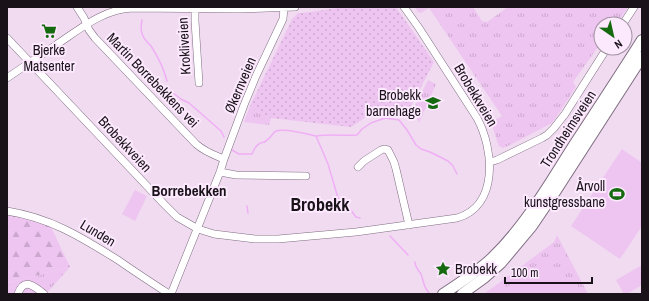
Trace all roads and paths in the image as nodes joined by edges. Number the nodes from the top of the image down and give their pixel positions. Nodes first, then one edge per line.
1 (77, 7) edge
2 (295, 7) edge
3 (404, 7) edge
4 (634, 7) edge
5 (198, 8) edge
6 (284, 8) edge
7 (628, 16) edge
8 (87, 25) junction
9 (7, 38) edge
10 (642, 40) edge
11 (602, 56) edge
12 (642, 57) edge
13 (30, 63) junction
14 (7, 78) edge
15 (199, 83) dead end
16 (224, 159) junction
17 (490, 162) junction
18 (358, 167) dead end
19 (220, 172) junction
20 (306, 176) dead end
21 (7, 211) edge
22 (409, 225) junction
23 (198, 229) junction
24 (18, 294) edge
25 (44, 294) edge
26 (170, 294) edge
27 (443, 294) edge
28 (462, 294) edge

1 - 8 street, Martin Borrebekkens vei
2 - 6 street
3 - 17 street, Brobekkveien
4 - 7 street
5 - 6 street
5 - 8 street
5 - 15 street, Krokliveien
6 - 16 street, Økernveien
8 - 13 street
8 - 16 street, Martin Borrebekkens vei
9 - 13 street, Brobekkveien
10 - 27 highway, Trondheimsveien
11 - 17 street
12 - 28 highway, Trondheimsveien
13 - 14 street
13 - 23 street, Brobekkveien
16 - 19 street, Økernveien
17 - 22 street, Brobekkveien
18 - 22 street
19 - 20 street
19 - 23 street, Økernveien
21 - 26 street, Lunden
22 - 23 street, Brobekkveien
23 - 26 street, Økernveien
24 - 25 street

